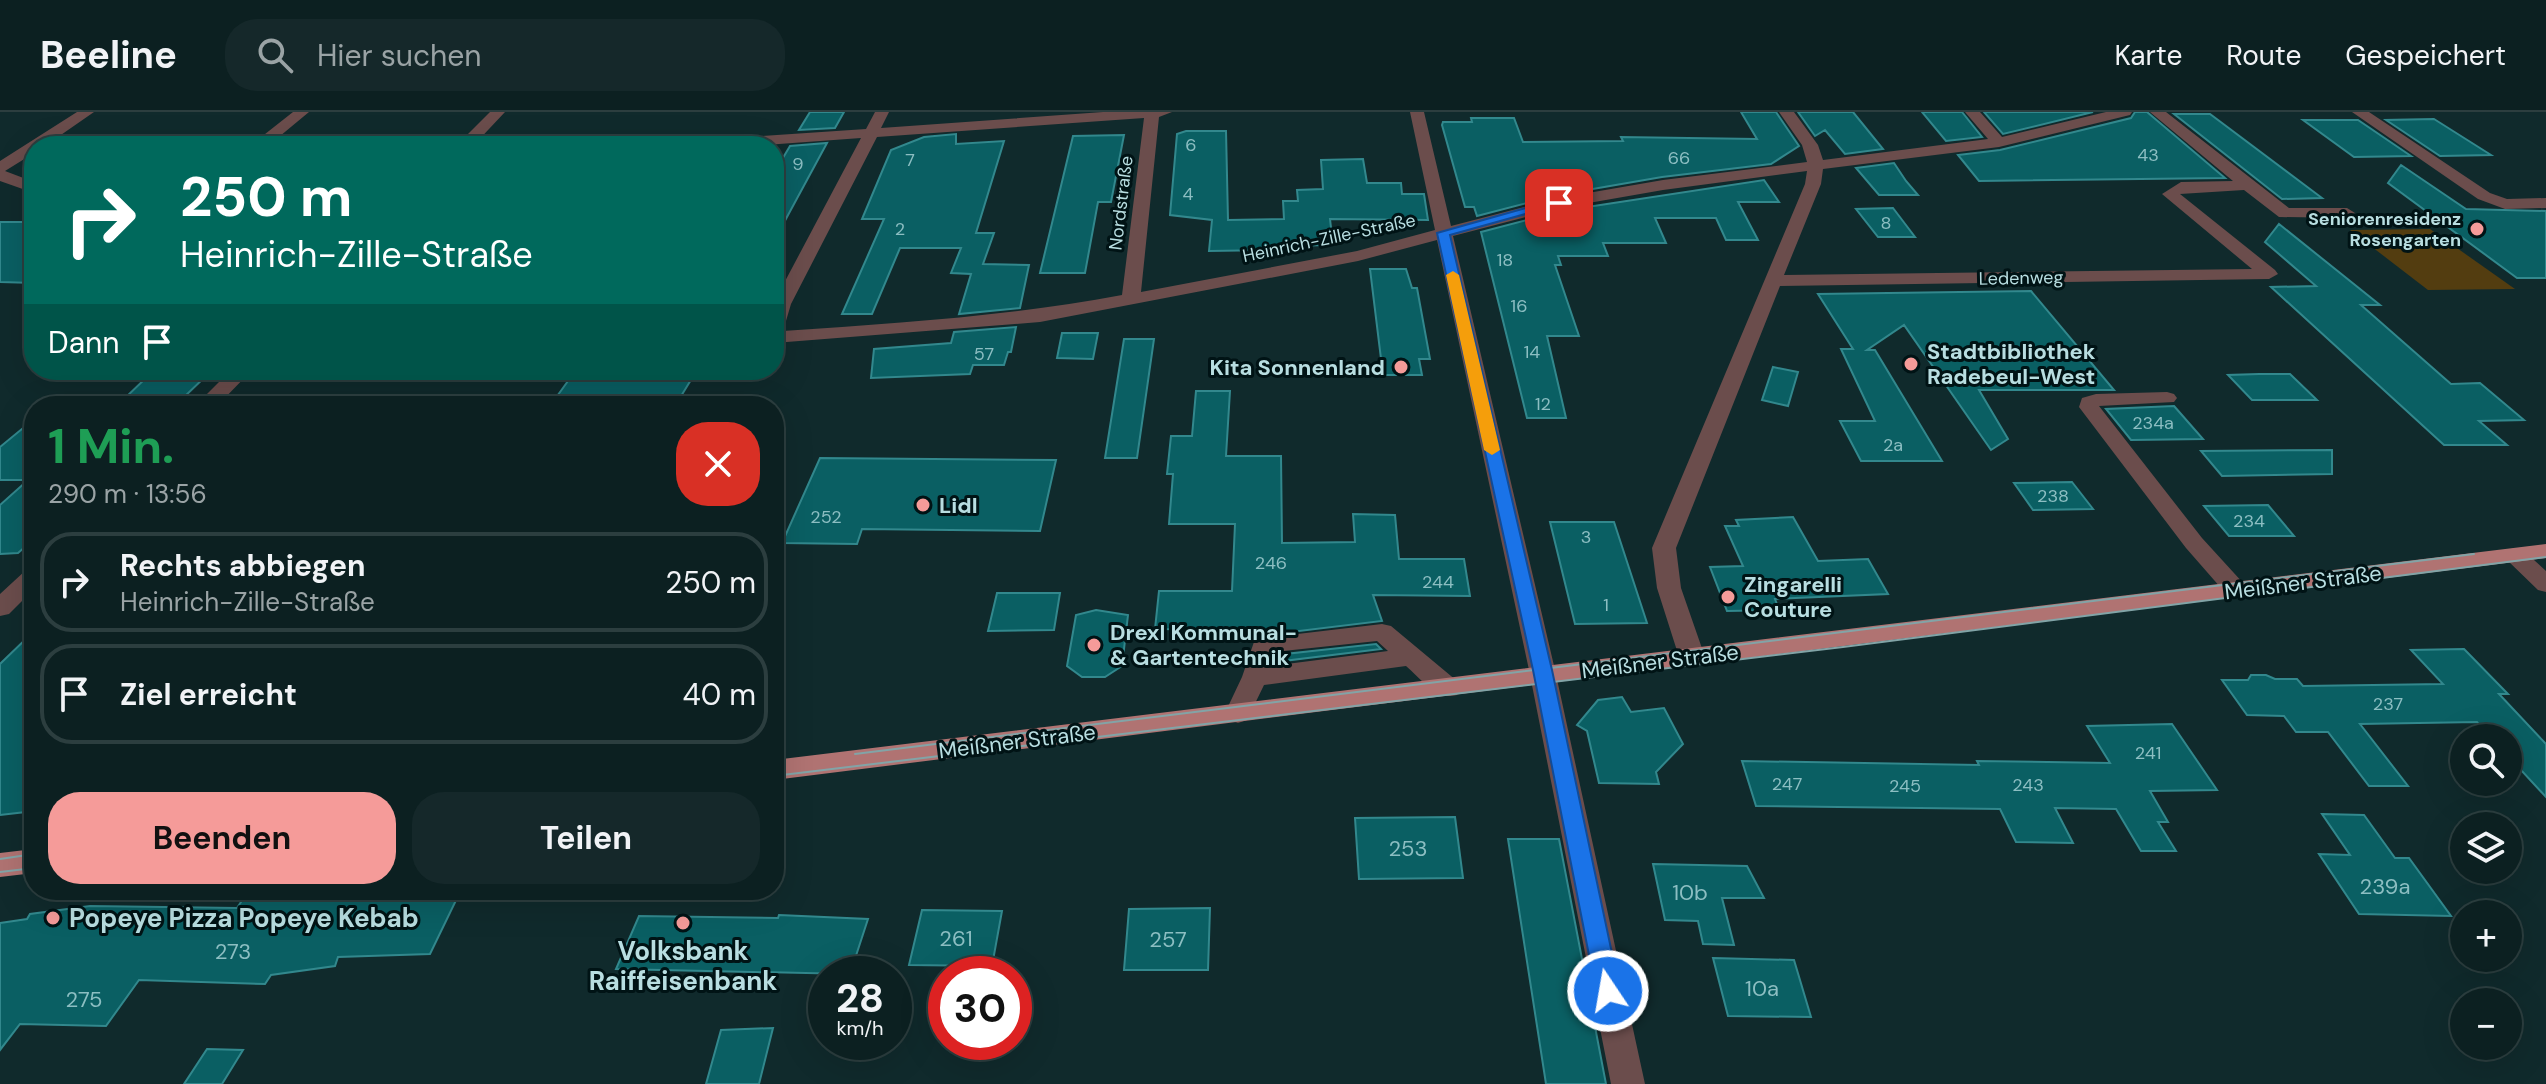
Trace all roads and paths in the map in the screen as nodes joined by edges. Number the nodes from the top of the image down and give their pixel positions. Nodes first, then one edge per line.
1 (87, 112) edge
2 (302, 112) edge
3 (498, 112) edge
4 (882, 112) edge
5 (1165, 112) edge
6 (1417, 112) edge
7 (1786, 112) edge
8 (1972, 112) edge
9 (2125, 112) edge
10 (2157, 112) edge
11 (2359, 112) edge
12 (1152, 113) edge
13 (871, 133) junction
14 (56, 136) edge
15 (271, 136) edge
16 (474, 136) edge
17 (784, 139) edge
18 (1999, 142) junction
19 (24, 161) edge
20 (1818, 166) junction
21 (3, 177) edge
22 (24, 184) edge
23 (2248, 185) junction
24 (2546, 203) edge
25 (2347, 213) dead end
26 (1443, 233) junction
27 (1774, 281) junction
28 (1131, 298) junction
29 (784, 300) edge
30 (784, 336) edge
31 (232, 380) edge
32 (215, 396) edge
33 (2167, 398) dead end
34 (2546, 551) edge
35 (2515, 555) junction
36 (2546, 584) edge
37 (24, 585) edge
38 (2236, 590) junction
39 (0, 608) edge
40 (1692, 657) junction
41 (1543, 676) junction
42 (1448, 688) junction
43 (1238, 713) junction
44 (784, 769) edge
45 (24, 862) edge
46 (0, 865) edge
47 (1628, 1084) edge

1 - 14 street
2 - 15 street
3 - 16 street
4 - 13 street
5 - 12 street
6 - 26 street
7 - 20 street
8 - 18 street
9 - 18 street, Heinrich-Zille-Straße
10 - 23 street
11 - 24 street
12 - 13 street
12 - 28 street, Nordstraße
13 - 17 street
13 - 29 street
18 - 20 street, Heinrich-Zille-Straße
19 - 21 street
20 - 26 street, Heinrich-Zille-Straße
20 - 27 street
21 - 22 street
23 - 25 street
23 - 27 street, Ledenweg
26 - 28 street, Heinrich-Zille-Straße
26 - 41 street
27 - 40 street
28 - 30 street, Heinrich-Zille-Straße
31 - 32 street
33 - 38 street
34 - 35 main road, Meißner Straße
35 - 36 street
35 - 38 main road, Meißner Straße
37 - 39 street
38 - 40 main road, Meißner Straße
40 - 41 main road, Meißner Straße
41 - 42 main road, Meißner Straße
41 - 47 street
42 - 43 main road, Meißner Straße
42 - 43 street
43 - 44 main road, Meißner Straße
45 - 46 main road

